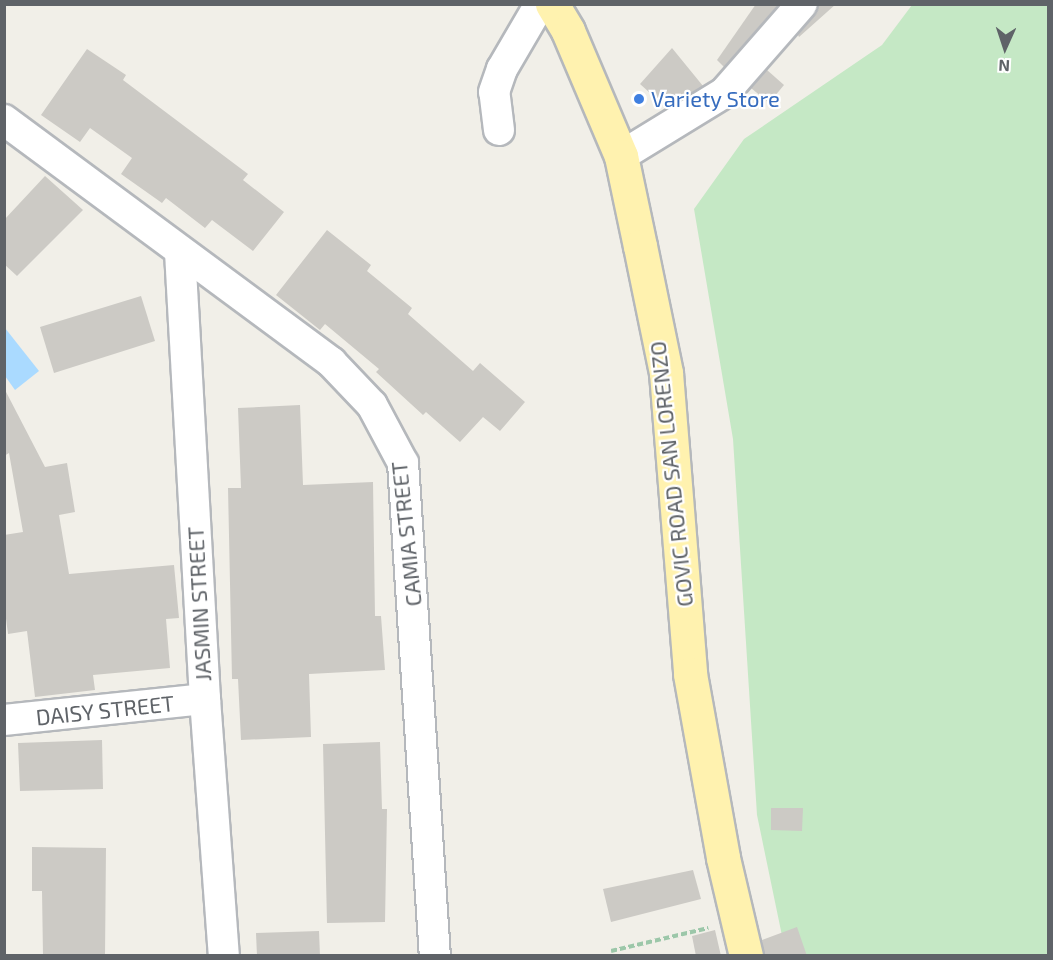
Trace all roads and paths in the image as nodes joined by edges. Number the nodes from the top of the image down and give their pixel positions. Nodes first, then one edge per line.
1 (540, 4) edge
2 (552, 4) edge
3 (802, 4) edge
4 (4, 120) edge
5 (499, 130) dead end
6 (621, 156) junction
7 (180, 252) junction
8 (205, 699) junction
9 (4, 720) edge
10 (737, 921) junction
11 (611, 951) dead end
12 (224, 956) edge
13 (435, 956) edge
14 (746, 956) edge

1 - 5 street
2 - 6 main road, GOVIC ROAD SAN LORENZO
3 - 6 street
4 - 7 street, CAMIA STREET
6 - 10 main road, GOVIC ROAD SAN LORENZO
7 - 8 street, JASMIN STREET
7 - 13 street, CAMIA STREET
8 - 9 street, DAISY STREET
8 - 12 street, JASMIN STREET
10 - 11 path
10 - 14 main road, GOVIC ROAD SAN LORENZO

